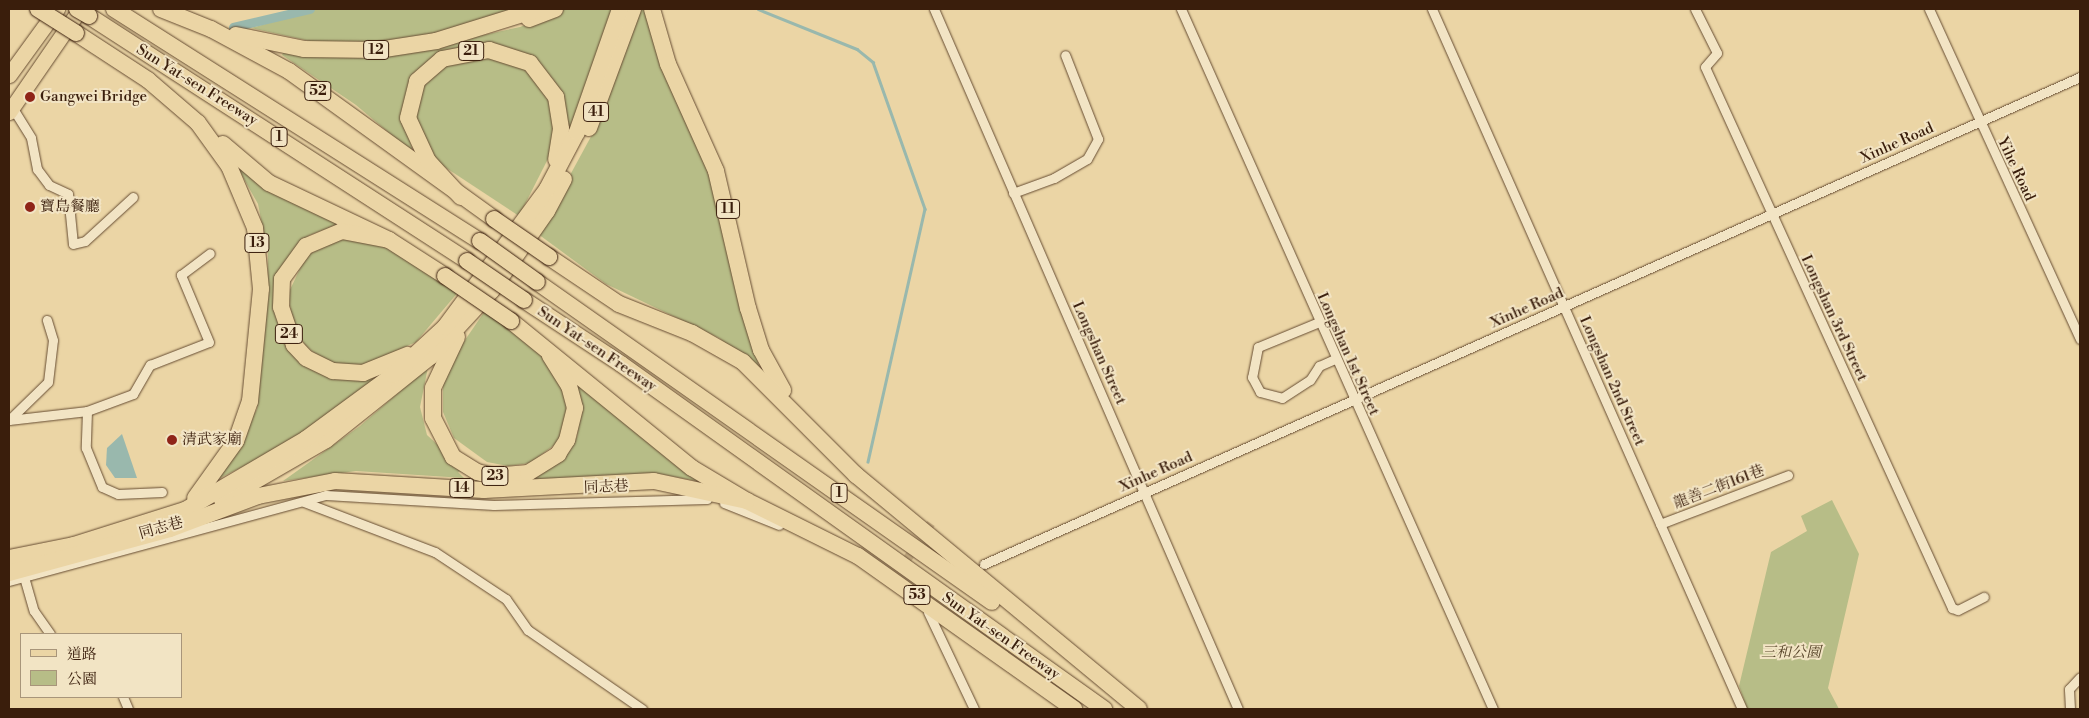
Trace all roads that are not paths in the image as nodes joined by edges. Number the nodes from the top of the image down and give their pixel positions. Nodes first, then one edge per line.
1 (38, 9) edge
2 (57, 9) edge
3 (114, 9) edge
4 (161, 9) edge
5 (539, 9) edge
6 (555, 9) edge
7 (620, 9) edge
8 (633, 9) edge
9 (652, 9) edge
10 (934, 9) edge
11 (1180, 9) edge
12 (1432, 9) edge
13 (1695, 9) edge
14 (1929, 9) edge
15 (82, 11) edge
16 (482, 28) junction
17 (211, 29) junction
18 (1065, 55) dead end
19 (9, 75) edge
20 (2080, 77) edge
21 (10, 109) edge
22 (1979, 122) junction
23 (198, 124) junction
24 (547, 189) junction
25 (1013, 193) junction
26 (461, 196) junction
27 (133, 197) dead end
28 (1771, 214) junction
29 (389, 240) junction
30 (210, 253) dead end
31 (1564, 306) junction
32 (47, 320) dead end
33 (467, 320) junction
34 (1319, 322) junction
35 (445, 327) junction
36 (2080, 339) edge
37 (538, 340) junction
38 (1335, 359) junction
39 (1353, 399) junction
40 (87, 410) junction
41 (796, 411) junction
42 (9, 420) edge
43 (1788, 475) dead end
44 (162, 492) dead end
45 (1146, 492) junction
46 (747, 501) junction
47 (304, 502) junction
48 (183, 517) junction
49 (1660, 524) junction
50 (9, 558) edge
51 (984, 564) dead end
52 (16, 575) edge
53 (9, 581) edge
54 (1984, 597) dead end
55 (49, 633) edge
56 (2080, 677) edge
57 (642, 709) edge
58 (974, 709) edge
59 (1074, 709) edge
60 (1104, 709) edge
61 (1138, 709) edge
62 (1238, 709) edge
63 (1493, 709) edge
64 (1742, 709) edge
65 (2070, 709) edge

1 - 23 highway, 13, bridge
2 - 19 main road
3 - 61 highway, Sun Yat-sen Freeway / 1, bridge
4 - 17 highway, 52
5 - 16 highway, 12
6 - 16 highway
7 - 24 highway
8 - 33 highway, 41
9 - 41 highway, 11
10 - 25 street, Longshan Street
11 - 34 street, Longshan 1st Street
12 - 31 street, Longshan 2nd Street
13 - 28 street, Longshan 3rd Street
14 - 22 street, Yihe Road
15 - 21 main road
15 - 60 highway, Sun Yat-sen Freeway / 1, bridge
16 - 17 highway, 12
17 - 26 highway, 52
18 - 25 street
20 - 22 street, Xinhe Road
21 - 27 street
22 - 28 street, Xinhe Road
22 - 36 street, Yihe Road
23 - 29 highway
23 - 48 highway, 13
24 - 26 highway, 21
24 - 35 highway
25 - 45 street, Longshan Street
26 - 41 highway, bridge
28 - 31 street, Xinhe Road
28 - 54 street, Longshan 3rd Street
29 - 35 highway, 24
29 - 37 highway, bridge
30 - 40 street
31 - 39 street, Xinhe Road
31 - 49 street, Longshan 2nd Street
32 - 42 street
33 - 37 highway, 23
33 - 48 highway
34 - 38 street, Longshan 1st Street
34 - 38 street
35 - 48 highway
37 - 46 highway
38 - 39 street, Longshan 1st Street
39 - 45 street, Xinhe Road
39 - 63 street, Longshan 1st Street
40 - 42 street
40 - 44 street
41 - 61 highway
43 - 49 street, 龍善二街161巷
45 - 51 street, Xinhe Road
45 - 62 street, Longshan Street
46 - 48 highway, 14
46 - 59 highway, 53
47 - 52 street, 同志巷
47 - 57 street
47 - 58 street, 同志巷
48 - 50 highway
48 - 52 highway
49 - 64 street, Longshan 2nd Street
52 - 53 street, 同志巷
52 - 55 street
56 - 65 street

